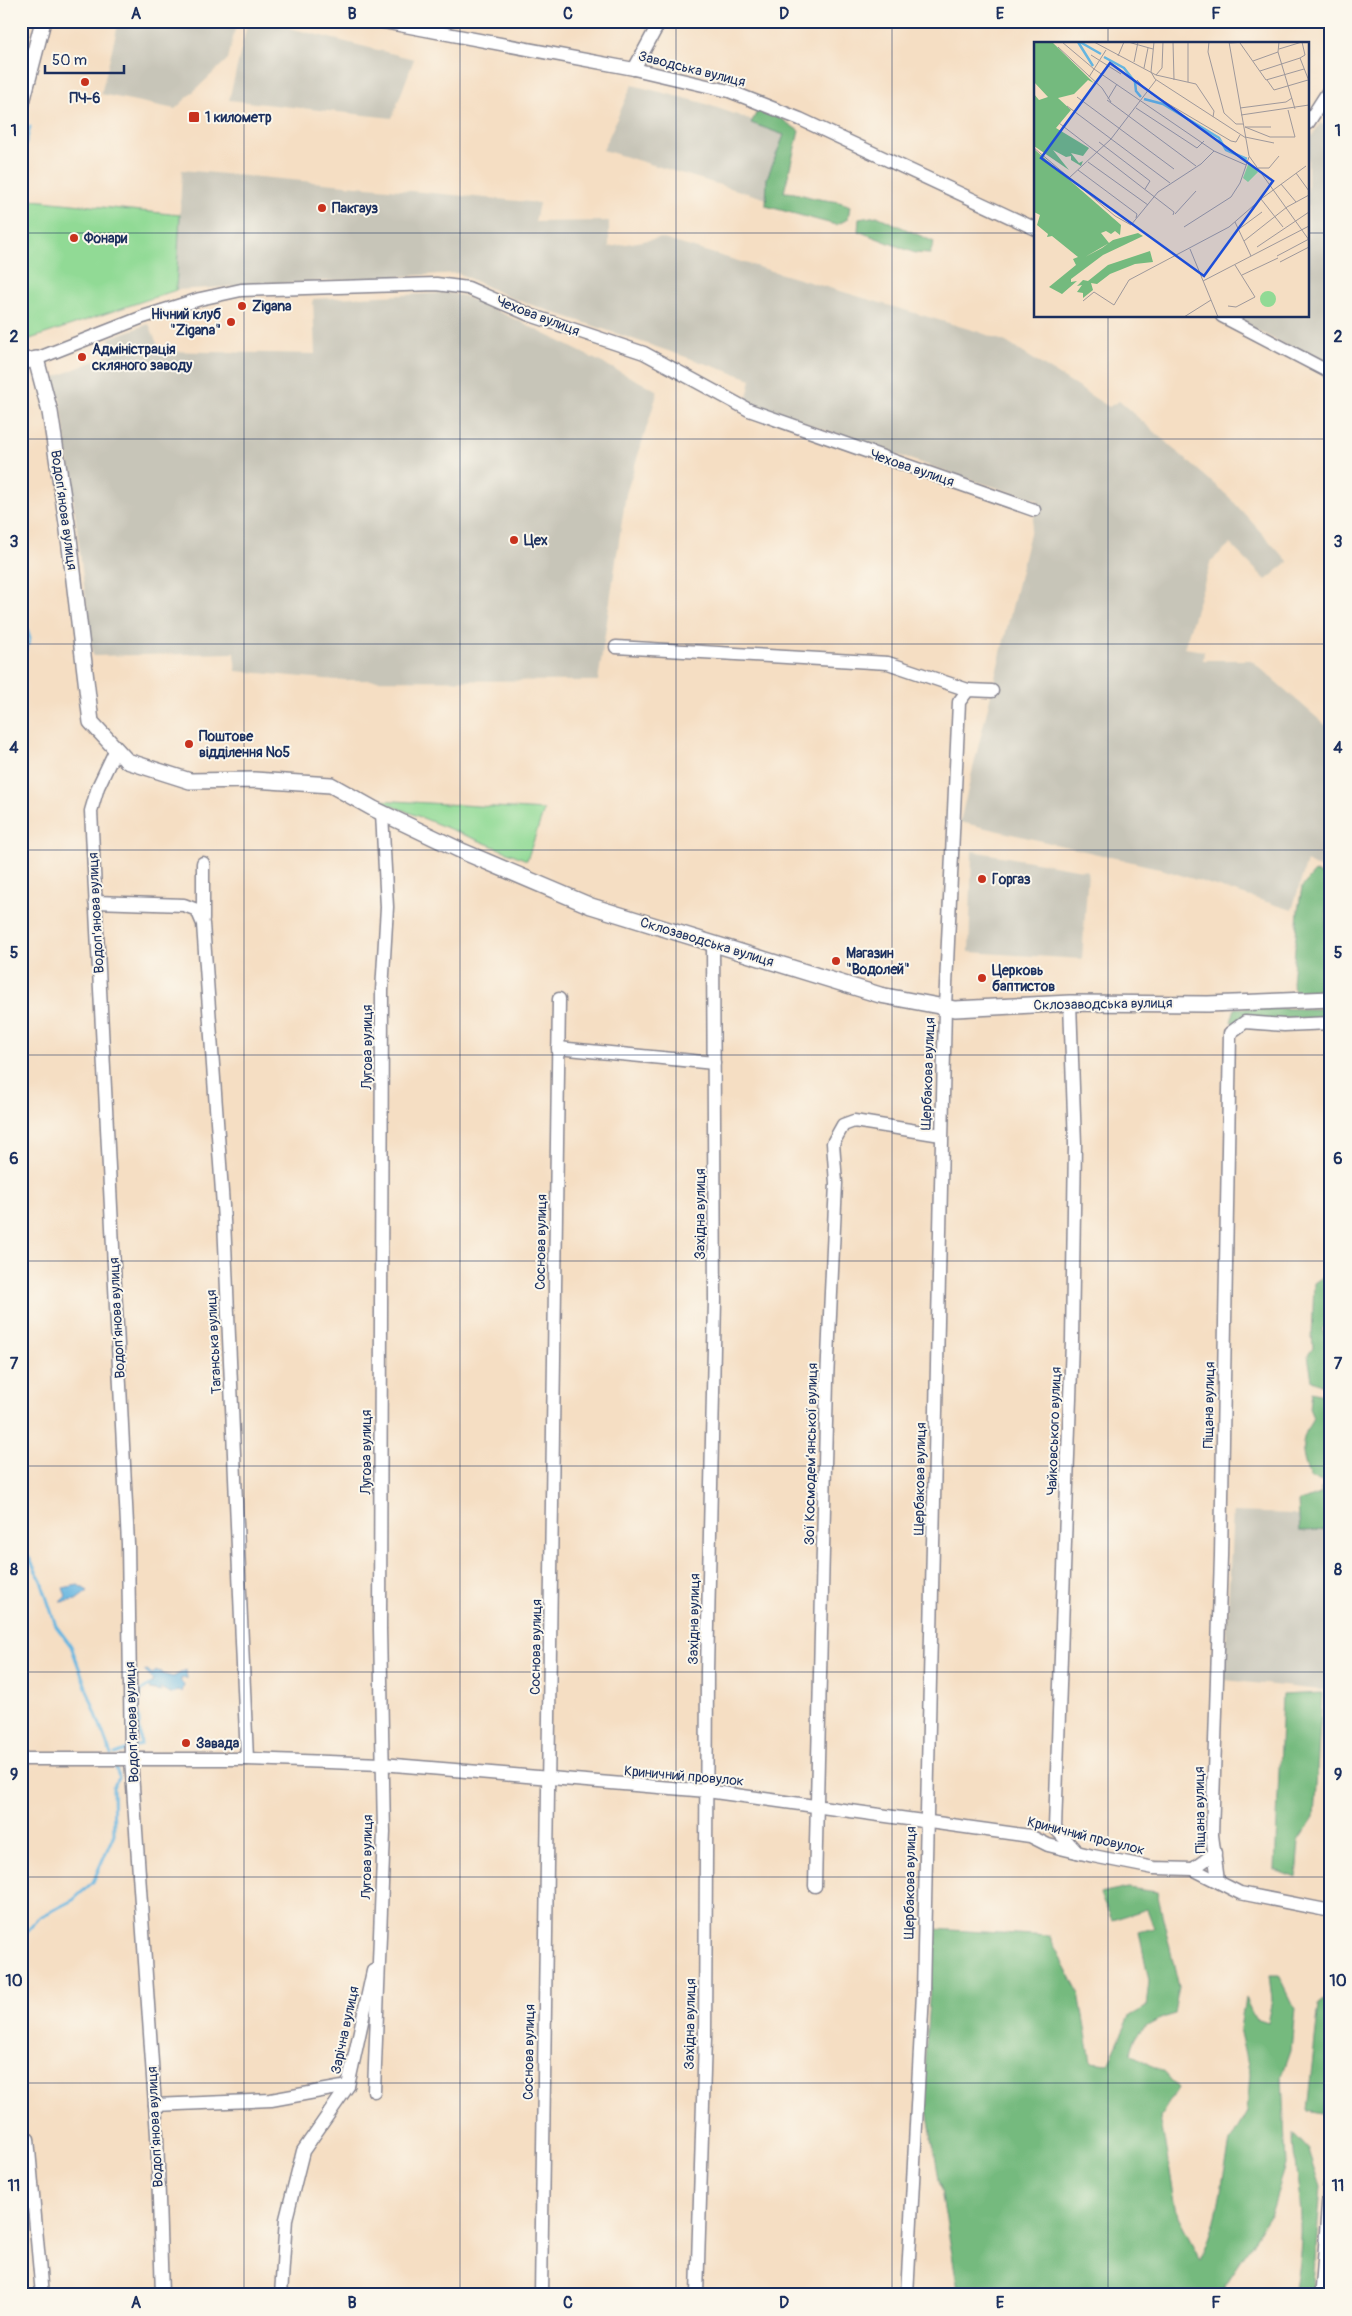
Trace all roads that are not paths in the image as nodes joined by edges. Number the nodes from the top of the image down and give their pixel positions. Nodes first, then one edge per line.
1 (43, 21) edge
2 (378, 21) edge
3 (660, 21) edge
4 (634, 69) junction
5 (1331, 87) edge
6 (21, 106) edge
7 (1310, 120) edge
8 (1034, 228) edge
9 (1226, 318) edge
10 (36, 359) junction
11 (21, 362) edge
12 (1331, 373) edge
13 (1034, 510) dead end
14 (616, 647) dead end
15 (968, 690) junction
16 (992, 691) dead end
17 (116, 749) junction
18 (382, 813) junction
19 (203, 863) dead end
20 (96, 902) junction
21 (203, 924) junction
22 (713, 944) junction
23 (559, 999) dead end
24 (1331, 999) edge
25 (1070, 1003) junction
26 (945, 1007) junction
27 (1331, 1023) edge
28 (558, 1048) junction
29 (714, 1063) junction
30 (942, 1134) junction
31 (21, 1758) edge
32 (126, 1758) junction
33 (247, 1759) junction
34 (382, 1764) junction
35 (549, 1780) junction
36 (707, 1792) junction
37 (818, 1805) junction
38 (926, 1820) junction
39 (1055, 1828) junction
40 (1030, 1836) junction
41 (1077, 1852) junction
42 (1215, 1853) junction
43 (1194, 1869) junction
44 (1218, 1881) junction
45 (815, 1886) dead end
46 (1331, 1911) edge
47 (380, 1937) junction
48 (348, 2086) junction
49 (374, 2091) dead end
50 (155, 2105) junction
51 (28, 2139) dead end
52 (1331, 2185) edge
53 (42, 2295) edge
54 (162, 2295) edge
55 (281, 2295) edge
56 (541, 2295) edge
57 (697, 2295) edge
58 (907, 2295) edge
59 (1323, 2295) edge

1 - 6 street
2 - 4 street, Заводська вулиця
3 - 4 street
4 - 8 street, Заводська вулиця
5 - 7 street
9 - 12 street
10 - 11 street, Чехова вулиця
10 - 13 street, Чехова вулиця
10 - 17 street, Водоп’янова вулиця
14 - 15 street
15 - 16 street
15 - 26 street, Щербакова вулиця
17 - 18 street, Склозаводська вулиця
17 - 20 street, Водоп’янова вулиця
18 - 22 street, Склозаводська вулиця
18 - 34 street, Лугова вулиця
19 - 21 street, Таганська вулиця
20 - 21 street
20 - 32 street, Водоп’янова вулиця
21 - 33 street, Таганська вулиця
22 - 26 street, Склозаводська вулиця
22 - 29 street, Західна вулиця
23 - 28 street, Соснова вулиця
24 - 25 street, Склозаводська вулиця
25 - 26 street, Склозаводська вулиця
25 - 39 street, Чайковського вулиця
26 - 30 street, Щербакова вулиця
27 - 42 street, Піщана вулиця
28 - 29 street
28 - 35 street, Соснова вулиця
29 - 36 street, Західна вулиця
30 - 37 street, Зої Космодем’янської вулиця
30 - 38 street, Щербакова вулиця
31 - 32 street, Криничний провулок
32 - 33 street, Криничний провулок
32 - 50 street, Водоп’янова вулиця
33 - 34 street, Криничний провулок
34 - 35 street, Криничний провулок
34 - 47 street, Лугова вулиця
35 - 36 street, Криничний провулок
35 - 56 street, Соснова вулиця
36 - 37 street, Криничний провулок
36 - 57 street, Західна вулиця
37 - 38 street, Криничний провулок
37 - 45 street, Зої Космодем’янської вулиця
38 - 40 street, Криничний провулок
38 - 58 street, Щербакова вулиця
39 - 40 street
39 - 41 street
40 - 41 street, Криничний провулок
41 - 43 street, Криничний провулок
42 - 43 street
42 - 44 street, Піщана вулиця
43 - 44 street, Криничний провулок
44 - 46 street, Криничний провулок
47 - 48 street, Зарічна вулиця
47 - 49 street, Лугова вулиця
48 - 50 street
48 - 55 street, Зарічна вулиця
50 - 54 street, Водоп’янова вулиця
51 - 53 street
52 - 59 street

